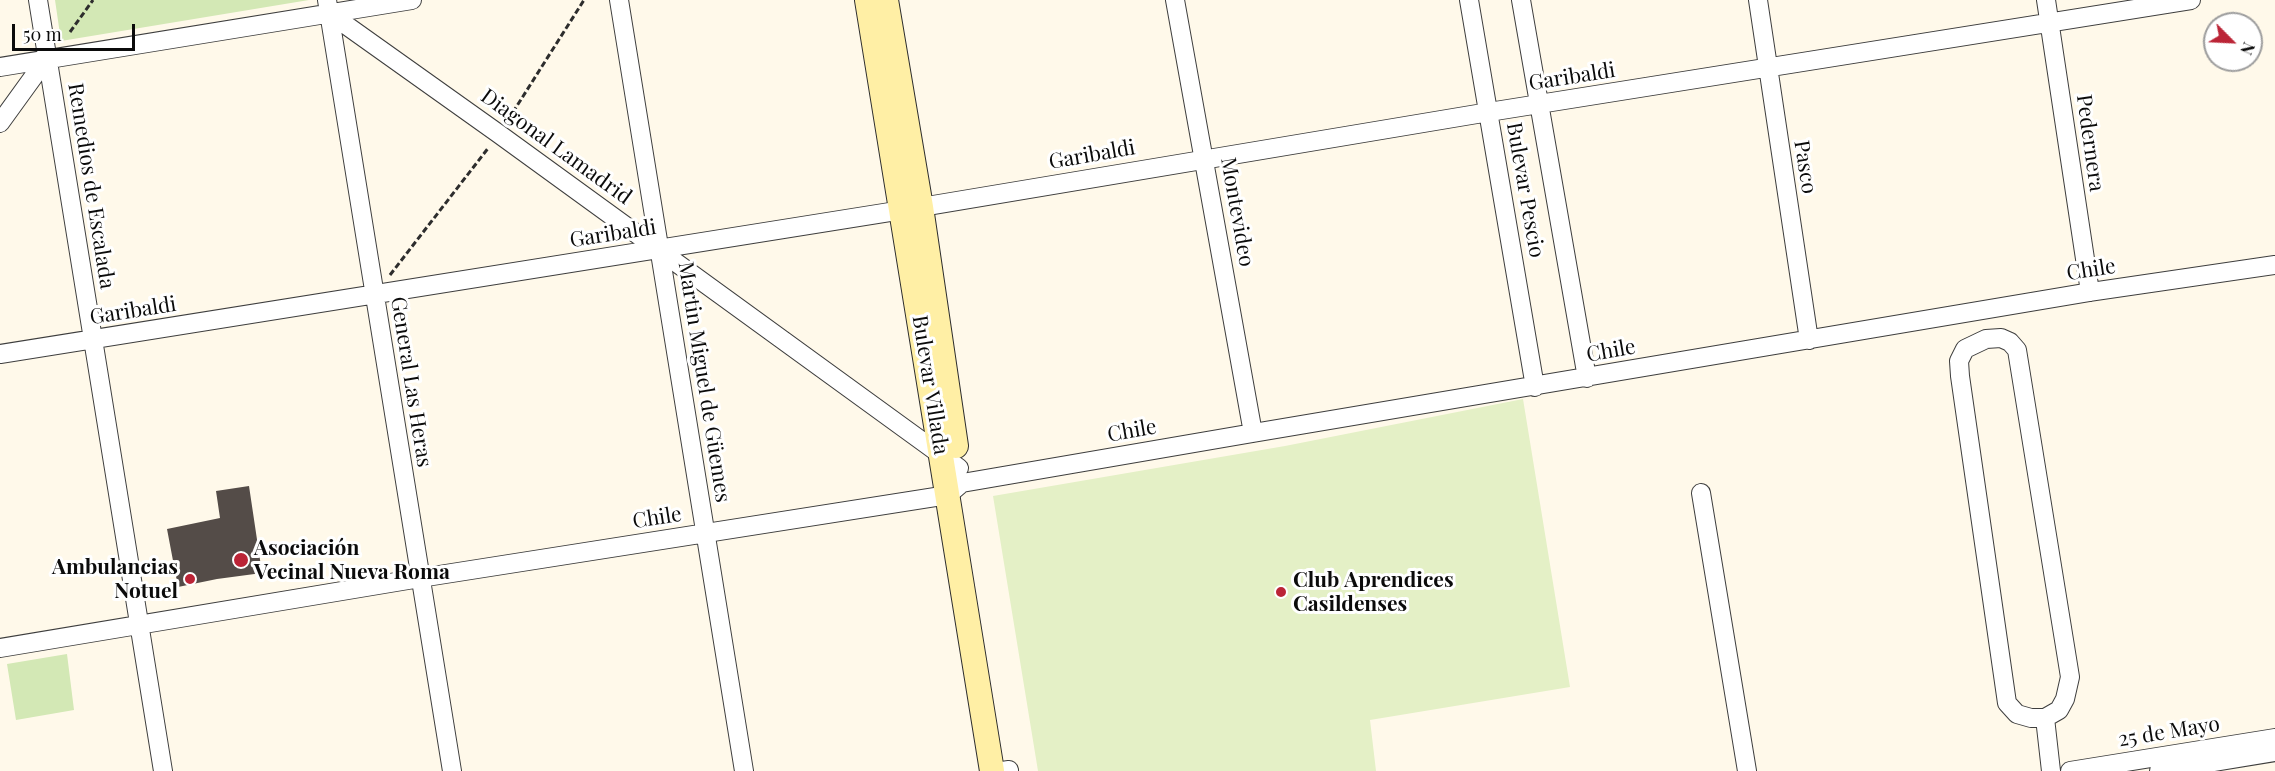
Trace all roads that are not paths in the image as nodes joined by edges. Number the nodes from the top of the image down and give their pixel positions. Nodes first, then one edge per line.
1 (38, 0) edge
2 (412, 0) edge
3 (619, 0) edge
4 (867, 0) edge
5 (886, 0) edge
6 (1175, 0) edge
7 (1469, 0) edge
8 (1521, 0) edge
9 (1758, 0) edge
10 (2046, 0) edge
11 (2191, 0) edge
12 (328, 6) edge
13 (2050, 24) junction
14 (47, 58) junction
15 (0, 67) edge
16 (1767, 68) junction
17 (1539, 105) junction
18 (1489, 112) junction
19 (0, 123) edge
20 (1205, 159) junction
21 (912, 208) junction
22 (659, 249) junction
23 (2275, 265) edge
24 (2090, 292) junction
25 (375, 295) junction
26 (93, 340) junction
27 (1809, 340) junction
28 (0, 354) edge
29 (1587, 378) junction
30 (1535, 387) junction
31 (1253, 433) junction
32 (953, 476) junction
33 (1701, 493) dead end
34 (705, 533) junction
35 (420, 578) junction
36 (139, 624) junction
37 (0, 648) edge
38 (2045, 718) junction
39 (2275, 738) edge
40 (2275, 753) edge
41 (163, 771) edge
42 (452, 771) edge
43 (744, 771) edge
44 (1003, 771) edge
45 (1747, 771) edge
46 (2051, 771) edge
47 (2070, 771) edge
48 (2159, 771) edge

1 - 14 street, Remedios de Escalada
2 - 12 street
3 - 22 street, Martin Miguel de Güemes
4 - 21 main road, Bulevar Villada
5 - 21 main road, Bulevar Villada
6 - 20 street, Montevideo
7 - 18 street, Bulevar Pescio
8 - 17 street, Bulevar Pescio
9 - 16 street, Pasco
10 - 13 street, Pedernera
11 - 13 street, Garibaldi
12 - 14 street
12 - 22 street, Diagonal Lamadrid
12 - 25 street, General Las Heras
13 - 16 street, Garibaldi
13 - 24 street, Pedernera
14 - 15 street
14 - 19 street
14 - 26 street, Remedios de Escalada
16 - 17 street, Garibaldi
16 - 27 street, Pasco
17 - 18 street, Garibaldi
17 - 29 street, Bulevar Pescio
18 - 20 street, Garibaldi
18 - 30 street, Bulevar Pescio
20 - 21 street, Garibaldi
20 - 31 street, Montevideo
21 - 22 street, Garibaldi
21 - 32 main road, Bulevar Villada
22 - 25 street, Garibaldi
22 - 32 street, Diagonal Lamadrid
22 - 34 street, Martin Miguel de Güemes
23 - 24 street, Chile
24 - 27 street, Chile
25 - 26 street, Garibaldi
25 - 35 street, General Las Heras
26 - 28 street, Garibaldi
26 - 36 street, Remedios de Escalada
27 - 29 street, Chile
29 - 30 street, Chile
30 - 31 street, Chile
31 - 32 street, Chile
32 - 34 street, Chile
32 - 44 main road, Bulevar Villada
33 - 45 street
34 - 35 street, Chile
34 - 43 street, Martin Miguel de Güemes
35 - 36 street, Chile
35 - 42 street, General Las Heras
36 - 37 street, Chile
36 - 41 street, Remedios de Escalada
38 - 38 street
38 - 46 street
39 - 47 street, 25 de Mayo
40 - 48 street, 25 de Mayo

